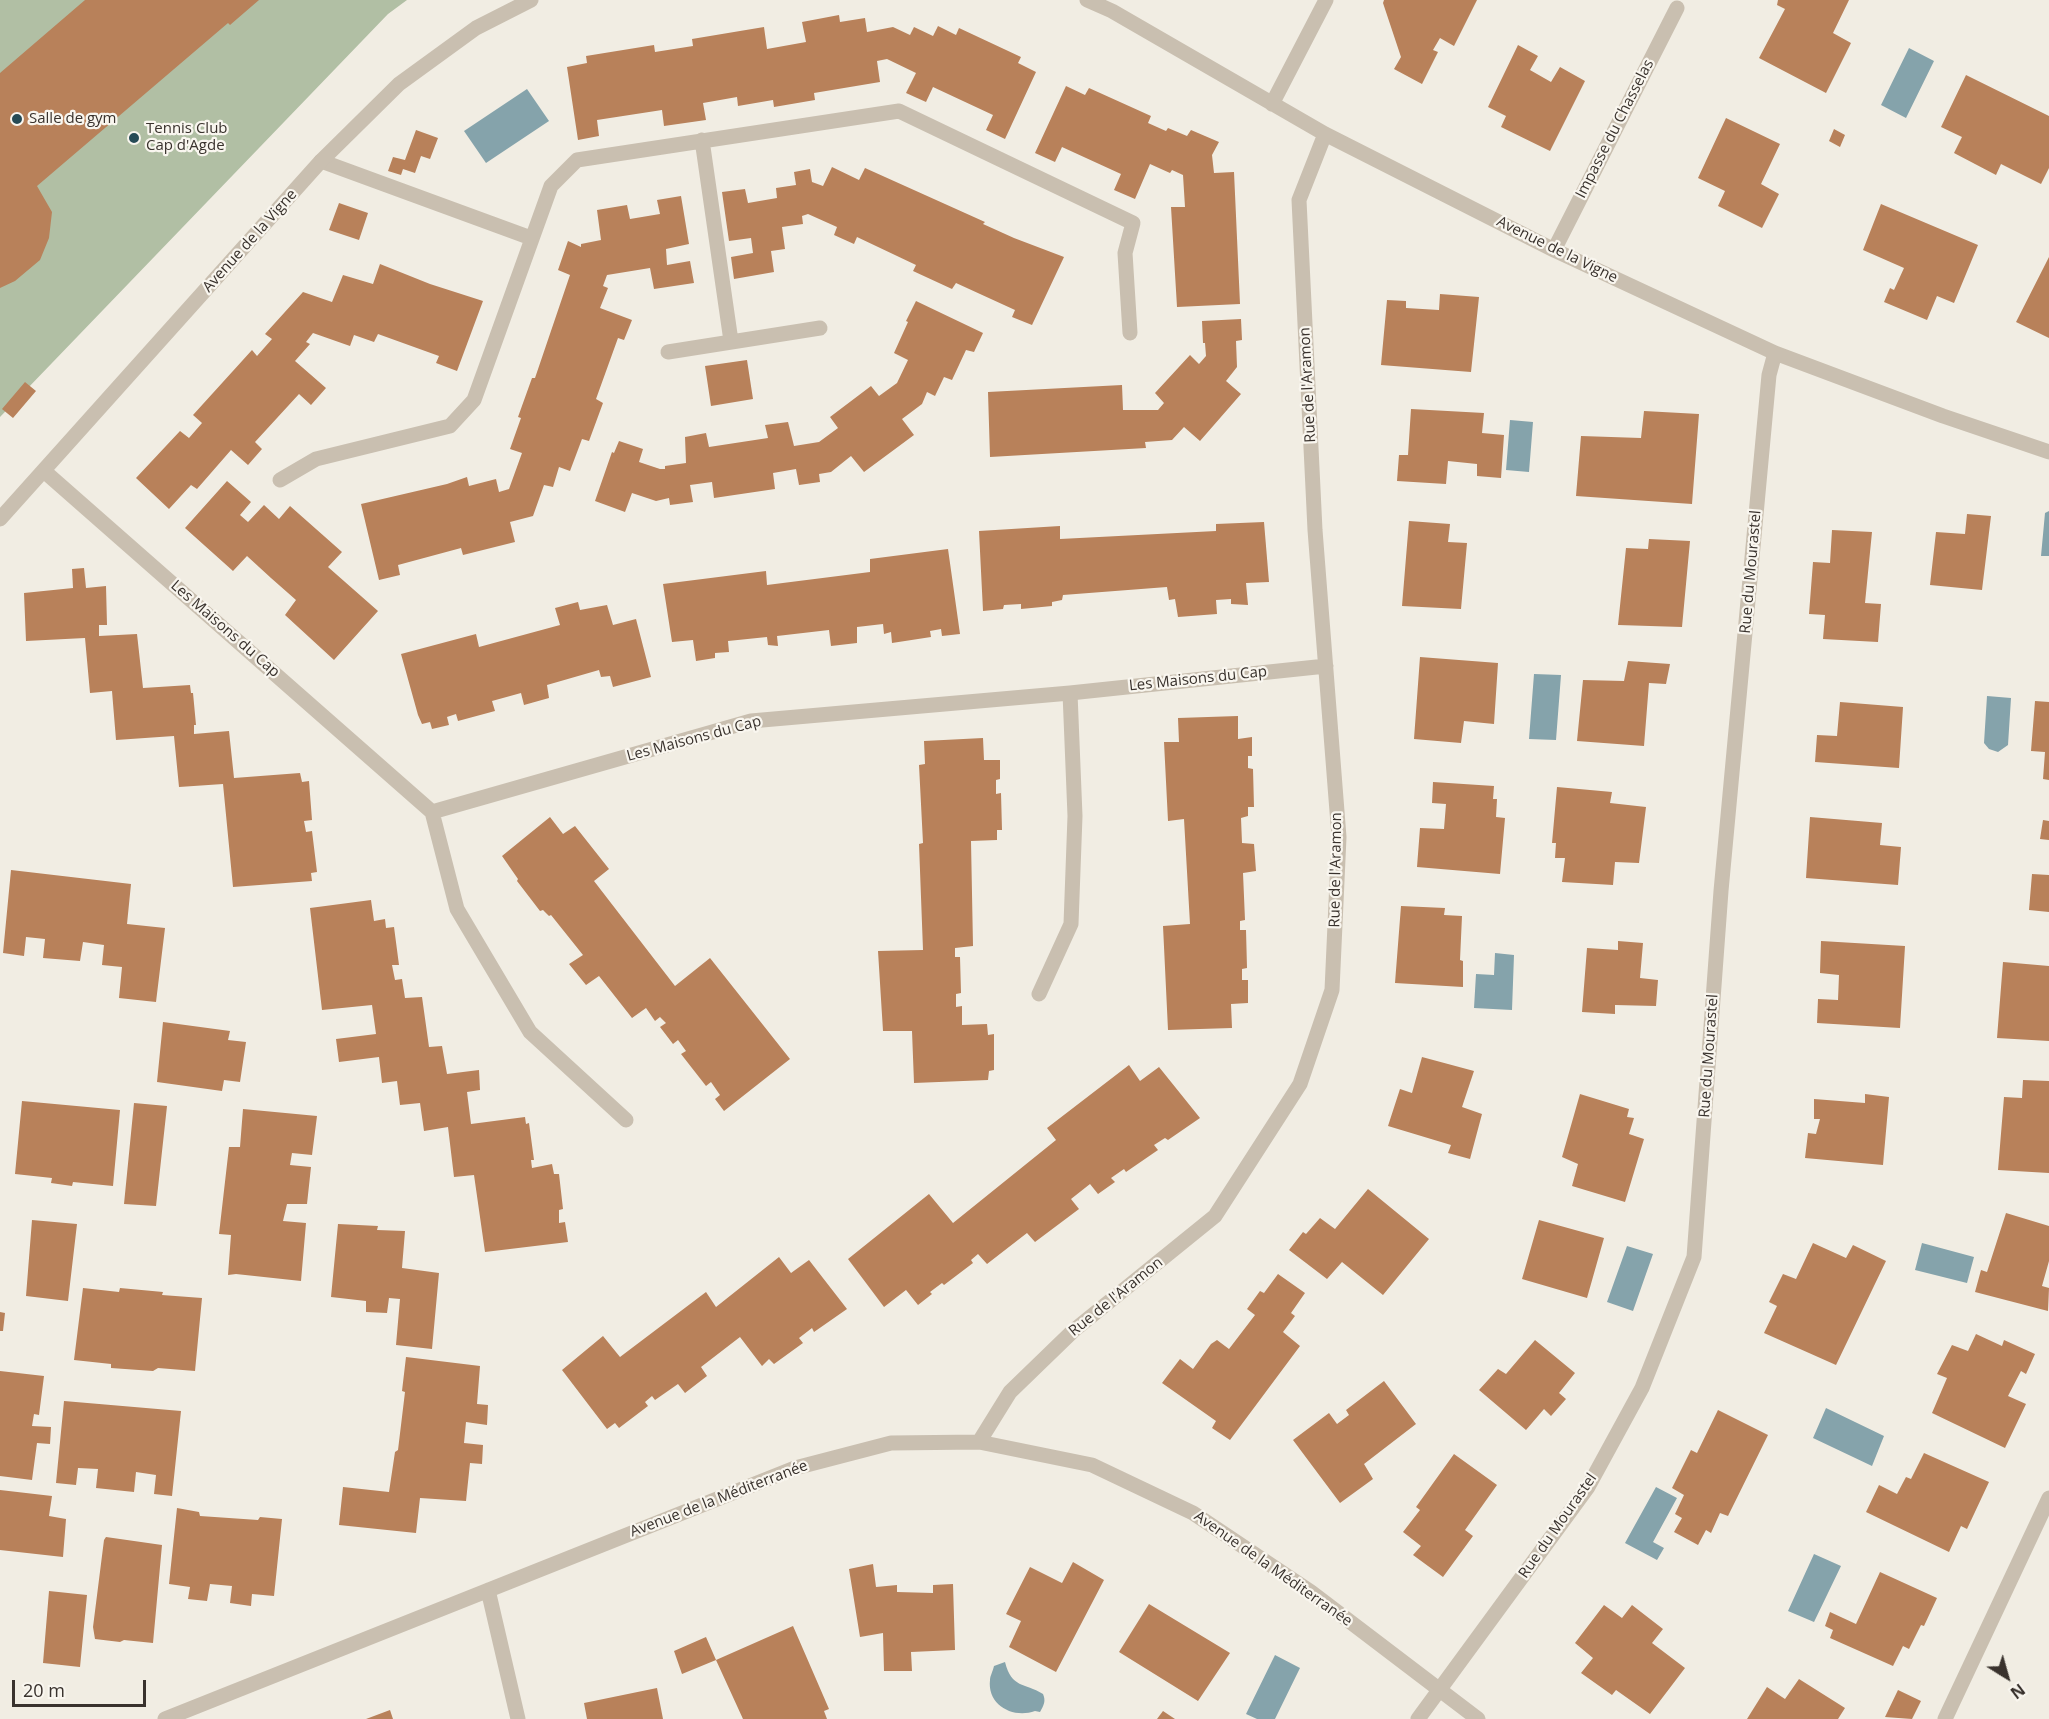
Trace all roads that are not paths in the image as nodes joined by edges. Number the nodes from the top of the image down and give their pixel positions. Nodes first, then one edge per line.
1 (531, 0) edge
2 (1087, 0) edge
3 (1326, 0) edge
4 (1677, 8) dead end
5 (1272, 104) junction
6 (1325, 135) junction
7 (702, 140) junction
8 (321, 161) junction
9 (531, 238) junction
10 (1554, 250) junction
11 (820, 328) dead end
12 (1130, 333) dead end
13 (730, 341) junction
14 (668, 352) dead end
15 (1775, 352) junction
16 (2049, 452) edge
17 (44, 471) junction
18 (280, 480) dead end
19 (0, 519) edge
20 (1326, 666) junction
21 (1070, 693) junction
22 (432, 812) junction
23 (1039, 994) dead end
24 (626, 1120) dead end
25 (979, 1442) junction
26 (2049, 1498) edge
27 (488, 1590) junction
28 (1438, 1690) junction
29 (165, 1719) edge
30 (518, 1719) edge
31 (1418, 1719) edge
32 (1478, 1719) edge
33 (1945, 1719) edge

1 - 8 street, Avenue de la Vigne
2 - 5 street, Avenue de la Vigne
3 - 5 street
4 - 10 street, Impasse du Chasselas
5 - 6 street, Avenue de la Vigne
6 - 10 street, Avenue de la Vigne
6 - 20 street, Rue de l'Aramon
7 - 9 street
7 - 12 street
7 - 13 street
8 - 9 street
8 - 17 street, Avenue de la Vigne
9 - 18 street
10 - 15 street, Avenue de la Vigne
11 - 13 street
13 - 14 street
15 - 16 street, Avenue de la Vigne
15 - 28 street, Rue du Mourastel
17 - 19 street, Avenue de la Vigne
17 - 22 street, Les Maisons du Cap
20 - 21 street, Les Maisons du Cap
20 - 25 street, Rue de l'Aramon
21 - 22 street, Les Maisons du Cap
21 - 23 street
22 - 24 street
25 - 27 street, Avenue de la Méditerranée
25 - 28 street, Avenue de la Méditerranée
26 - 33 street
27 - 29 street, Avenue de la Méditerranée
27 - 30 street
28 - 31 street, Rue du Mourastel
28 - 32 street, Avenue de la Méditerranée

